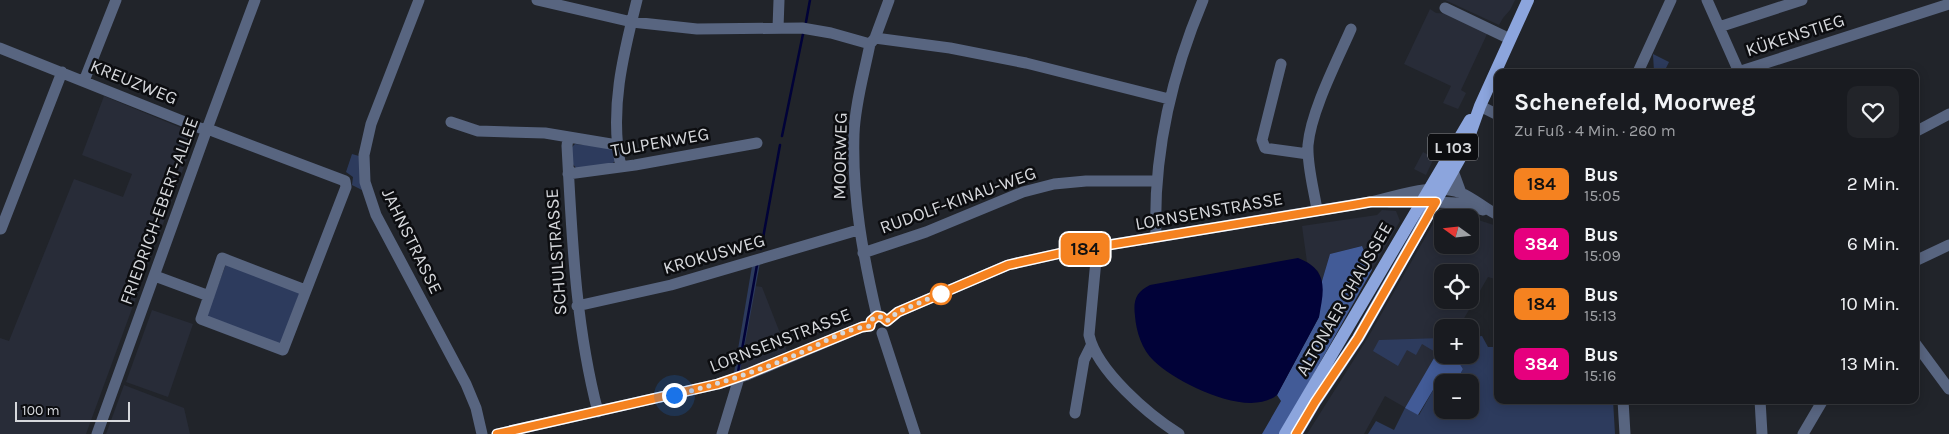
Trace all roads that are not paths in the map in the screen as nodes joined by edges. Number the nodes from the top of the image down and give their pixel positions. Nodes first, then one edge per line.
1 (116, 0) edge
2 (255, 0) edge
3 (419, 0) edge
4 (537, 0) edge
5 (637, 0) edge
6 (779, 0) edge
7 (889, 0) edge
8 (1203, 0) edge
9 (1528, 0) edge
10 (1671, 0) edge
11 (1707, 0) edge
12 (1802, 0) edge
13 (1949, 4) edge
14 (1445, 8) dead end
15 (632, 22) junction
16 (1719, 27) junction
17 (778, 28) junction
18 (1351, 29) dead end
19 (1510, 39) junction
20 (873, 41) junction
21 (0, 48) edge
22 (1644, 59) junction
23 (1281, 64) dead end
24 (1497, 69) edge
25 (1639, 69) edge
26 (1647, 69) edge
27 (1737, 69) edge
28 (1747, 69) edge
29 (62, 72) junction
30 (1494, 75) edge
31 (84, 81) junction
32 (1169, 99) junction
33 (1480, 106) junction
34 (1494, 112) edge
35 (1949, 114) edge
36 (451, 122) dead end
37 (207, 129) junction
38 (1919, 130) edge
39 (568, 137) junction
40 (757, 143) dead end
41 (617, 145) junction
42 (1308, 154) junction
43 (622, 167) junction
44 (1453, 171) junction
45 (568, 174) junction
46 (1157, 181) junction
47 (1443, 189) junction
48 (1429, 190) junction
49 (1461, 193) junction
50 (1370, 202) junction
51 (1421, 202) junction
52 (1436, 202) junction
53 (1317, 210) junction
54 (1494, 213) edge
55 (1, 229) dead end
56 (858, 230) junction
57 (1156, 237) junction
58 (1949, 245) edge
59 (1094, 248) junction
60 (863, 253) junction
61 (1919, 259) edge
62 (154, 276) junction
63 (306, 290) junction
64 (209, 296) junction
65 (577, 306) junction
66 (878, 321) junction
67 (1091, 346) junction
68 (1919, 348) edge
69 (739, 378) junction
70 (1949, 389) edge
71 (1623, 404) edge
72 (1760, 404) edge
73 (1822, 404) edge
74 (598, 412) junction
75 (1075, 413) dead end
76 (97, 434) edge
77 (482, 434) edge
78 (497, 434) edge
79 (722, 434) edge
80 (915, 434) edge
81 (1179, 434) edge
82 (1285, 434) edge
83 (1296, 434) edge
84 (1625, 434) edge
85 (1762, 434) edge
86 (1803, 434) edge

1 - 31 street
2 - 37 street, FRIEDRICH-EBERT-ALLEE
3 - 77 street, JAHNSTRASSE
4 - 15 street
5 - 15 street
6 - 17 street
7 - 20 street, MOORWEG
8 - 32 street
9 - 19 main road, ALTONAER CHAUSSEE / L 103
10 - 22 street
11 - 16 street
12 - 16 street
13 - 28 street, KÜKENSTIEG
14 - 19 street
15 - 17 street
15 - 41 street
16 - 27 street
17 - 20 street
18 - 42 street
19 - 24 main road, ALTONAER CHAUSSEE / L 103
20 - 32 street
20 - 56 street, MOORWEG
21 - 29 street, KREUZWEG
22 - 25 street
22 - 26 street
23 - 42 street
29 - 31 street, KREUZWEG
29 - 55 street
30 - 33 main road, ALTONAER CHAUSSEE / L 103
31 - 37 street, KREUZWEG
32 - 46 street
33 - 34 street
33 - 44 main road, ALTONAER CHAUSSEE / L 103
33 - 48 main road, ALTONAER CHAUSSEE / L 103
35 - 38 street
36 - 39 street
37 - 62 street, FRIEDRICH-EBERT-ALLEE
37 - 63 street, KREUZWEG
39 - 41 street
39 - 45 street, SCHULSTRASSE
40 - 43 street, TULPENWEG
41 - 43 street
42 - 53 street
43 - 45 street, TULPENWEG
44 - 47 main road, ALTONAER CHAUSSEE / L 103
44 - 49 street
45 - 65 street, SCHULSTRASSE
46 - 57 street
46 - 60 street, RUDOLF-KINAU-WEG
47 - 48 street, LORNSENSTRASSE
47 - 49 street, LORNSENSTRASSE
47 - 52 main road, ALTONAER CHAUSSEE / L 103
48 - 50 street, LORNSENSTRASSE
48 - 51 main road, ALTONAER CHAUSSEE / L 103
48 - 52 street
49 - 54 street, LORNSENSTRASSE
50 - 51 street, LORNSENSTRASSE
50 - 53 street, LORNSENSTRASSE
51 - 52 street, LORNSENSTRASSE
51 - 82 main road, ALTONAER CHAUSSEE / L 103
52 - 54 street, LORNSENSTRASSE
52 - 83 main road, ALTONAER CHAUSSEE / L 103
53 - 57 street, LORNSENSTRASSE
56 - 60 street, MOORWEG
56 - 65 street, KROKUSWEG
57 - 59 street, LORNSENSTRASSE
58 - 61 street
59 - 66 street, LORNSENSTRASSE
59 - 67 street
60 - 66 street, MOORWEG
62 - 64 street
62 - 76 street, FRIEDRICH-EBERT-ALLEE
63 - 64 street
63 - 64 street
65 - 74 street, SCHULSTRASSE
66 - 69 street, LORNSENSTRASSE
66 - 80 street
67 - 75 street
67 - 81 street
68 - 70 street
69 - 74 street, LORNSENSTRASSE
69 - 79 street
71 - 84 street
72 - 85 street
73 - 86 street
74 - 78 street, LORNSENSTRASSE

